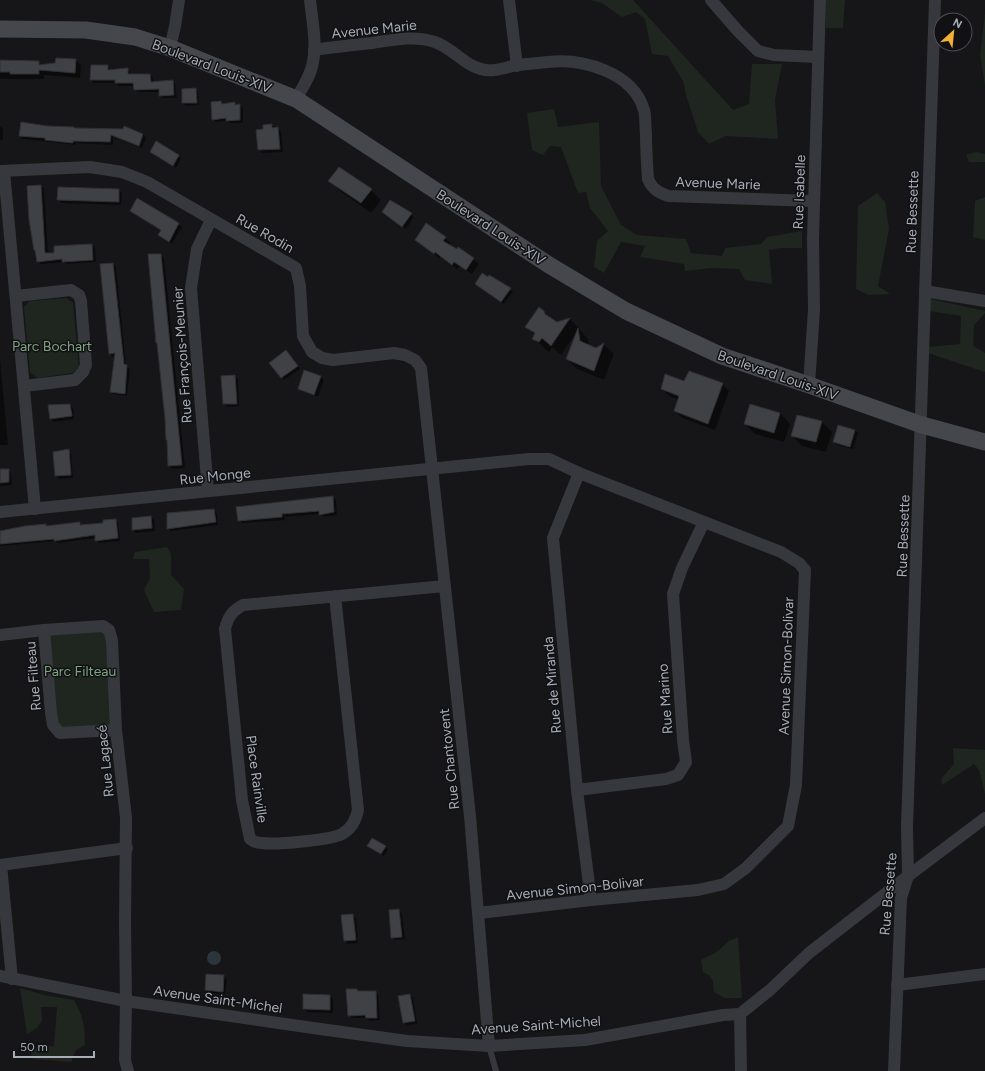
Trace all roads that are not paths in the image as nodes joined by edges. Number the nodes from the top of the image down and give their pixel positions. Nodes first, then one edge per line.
1 (179, 0) edge
2 (310, 0) edge
3 (509, 0) edge
4 (712, 0) edge
5 (820, 0) edge
6 (935, 0) edge
7 (0, 28) edge
8 (170, 48) junction
9 (314, 50) junction
10 (818, 57) junction
11 (517, 66) junction
12 (296, 99) junction
13 (2, 171) edge
14 (814, 201) junction
15 (211, 220) junction
16 (924, 291) junction
17 (16, 296) junction
18 (985, 301) edge
19 (809, 385) junction
20 (24, 386) junction
21 (922, 425) junction
22 (985, 442) edge
23 (432, 468) junction
24 (579, 473) junction
25 (208, 491) junction
26 (35, 508) junction
27 (0, 512) edge
28 (704, 522) junction
29 (445, 586) junction
30 (335, 596) junction
31 (44, 630) junction
32 (0, 635) edge
33 (116, 730) junction
34 (577, 790) junction
35 (985, 818) edge
36 (127, 848) junction
37 (1, 865) edge
38 (908, 876) junction
39 (591, 900) junction
40 (478, 913) junction
41 (985, 974) edge
42 (6, 978) edge
43 (897, 985) junction
44 (126, 1001) junction
45 (740, 1014) junction
46 (489, 1046) junction
47 (128, 1071) edge
48 (496, 1071) edge
49 (741, 1071) edge
50 (894, 1071) edge

1 - 8 street
2 - 9 street
3 - 11 street
4 - 10 street
5 - 10 street, Rue Isabelle
6 - 16 street, Rue Bessette
7 - 8 main road, Boulevard Louis-XIV
8 - 12 main road, Boulevard Louis-XIV
9 - 11 street, Avenue Marie
9 - 12 street
10 - 14 street, Rue Isabelle
11 - 14 street, Avenue Marie
12 - 19 main road, Boulevard Louis-XIV
13 - 15 street, Rue Rodin
13 - 17 street
14 - 19 street, Rue Isabelle
15 - 23 street, Rue Rodin
15 - 25 street, Rue François-Meunier
16 - 18 street
16 - 21 street, Rue Bessette
17 - 20 street
17 - 20 street
19 - 21 main road, Boulevard Louis-XIV
20 - 26 street
21 - 22 main road, Boulevard Louis-XIV
21 - 38 street, Rue Bessette
23 - 24 street, Avenue Simon-Bolivar
23 - 25 street, Rue Monge
23 - 29 street, Rue Chantovent
24 - 28 street, Avenue Simon-Bolivar
24 - 34 street, Rue de Miranda
25 - 26 street, Rue Monge
26 - 27 street, Rue Monge
28 - 34 street, Rue Marino
28 - 39 street, Avenue Simon-Bolivar
29 - 30 street, Place Rainville
29 - 40 street, Rue Chantovent
30 - 30 street, Place Rainville
31 - 32 street, Rue Lagacé
31 - 33 street, Rue Filteau
31 - 33 street, Rue Lagacé
33 - 36 street, Rue Lagacé
34 - 39 street, Rue de Miranda
35 - 38 street
36 - 37 street
36 - 44 street, Rue Lagacé
37 - 42 street
38 - 43 street, Rue Bessette
38 - 45 street
39 - 40 street, Avenue Simon-Bolivar
40 - 46 street, Rue Chantovent
41 - 43 street
42 - 44 street, Avenue Saint-Michel
43 - 50 street, Rue Bessette
44 - 46 street, Avenue Saint-Michel
44 - 47 street, Rue Lagacé
45 - 46 street, Avenue Saint-Michel
45 - 49 street
46 - 48 lane

